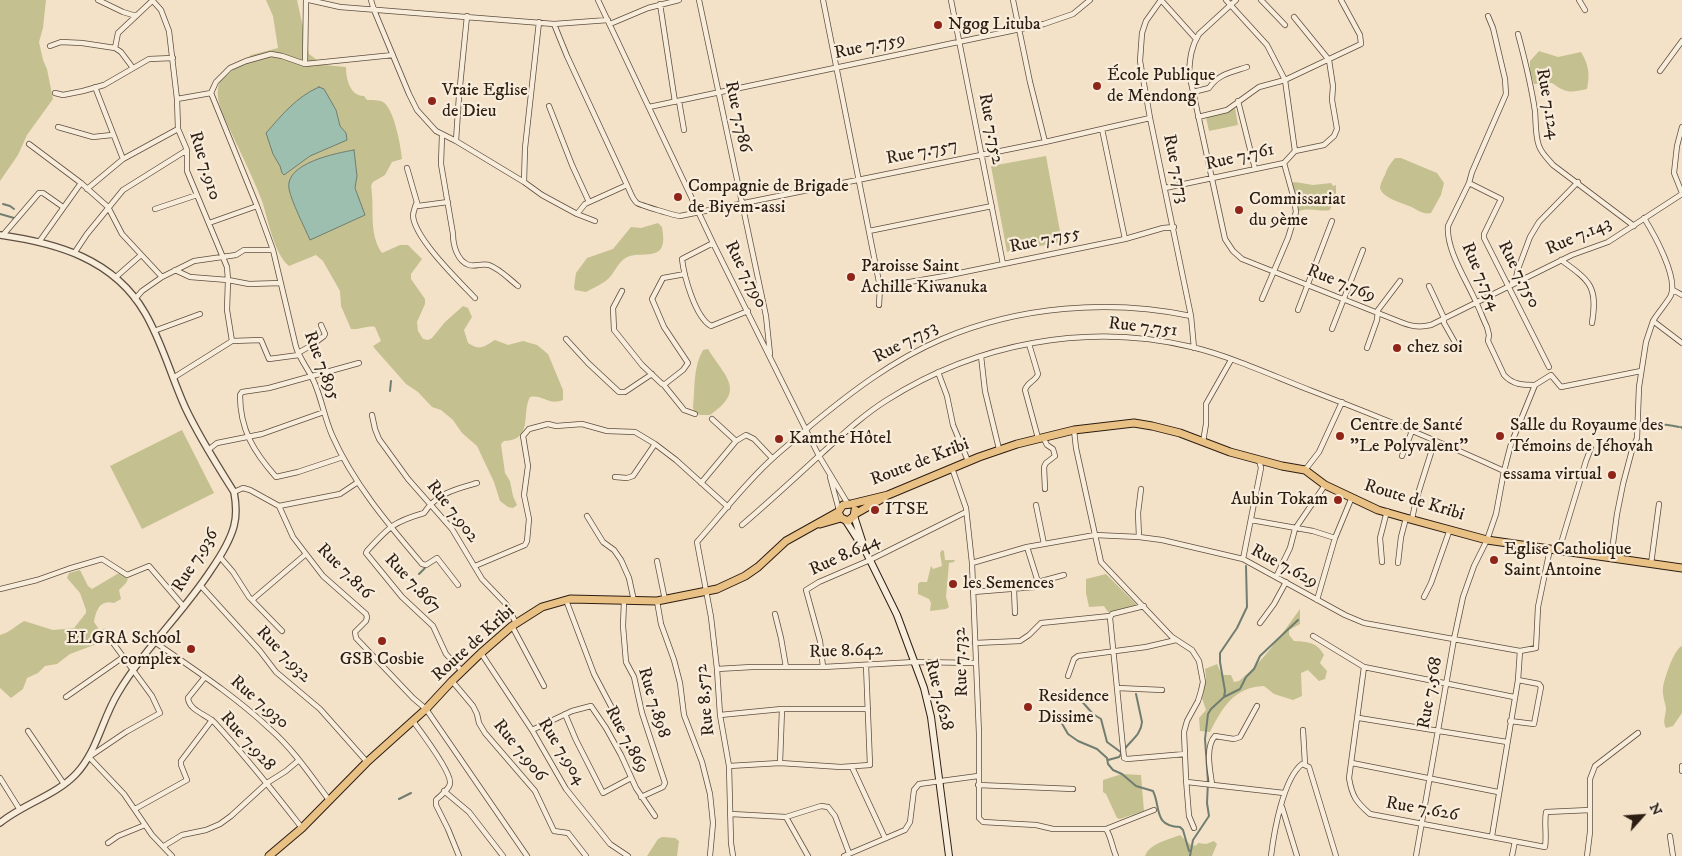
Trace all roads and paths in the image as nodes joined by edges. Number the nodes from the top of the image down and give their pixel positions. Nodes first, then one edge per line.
1 (98, 0) edge
2 (153, 0) edge
3 (308, 0) edge
4 (371, 0) edge
5 (598, 0) edge
6 (678, 0) edge
7 (699, 0) edge
8 (823, 0) edge
9 (951, 0) edge
10 (1013, 0) edge
11 (1090, 0) edge
12 (1161, 0) edge
13 (1226, 0) edge
14 (1236, 0) edge
15 (1261, 0) edge
16 (1341, 0) edge
17 (1579, 0) edge
18 (660, 4) junction
19 (1230, 5) junction
20 (374, 10) junction
21 (1585, 10) dead end
22 (136, 16) junction
23 (467, 16) junction
24 (1488, 16) dead end
25 (1294, 17) dead end
26 (538, 22) junction
27 (609, 22) junction
28 (554, 24) junction
29 (1285, 25) dead end
30 (1019, 29) junction
31 (1518, 34) dead end
32 (1196, 39) junction
33 (1682, 41) edge
34 (959, 42) junction
35 (50, 46) dead end
36 (115, 48) junction
37 (393, 55) junction
38 (173, 58) junction
39 (1329, 60) junction
40 (305, 64) junction
41 (1247, 66) dead end
42 (133, 68) junction
43 (837, 68) junction
44 (1660, 71) dead end
45 (1285, 80) junction
46 (95, 87) junction
47 (718, 92) junction
48 (1193, 92) junction
49 (211, 93) junction
50 (55, 94) dead end
51 (177, 99) junction
52 (677, 101) junction
53 (1238, 101) junction
54 (549, 106) dead end
55 (649, 108) junction
56 (1198, 117) junction
57 (1150, 118) junction
58 (58, 127) dead end
59 (1682, 127) edge
60 (178, 128) junction
61 (1102, 129) junction
62 (684, 130) dead end
63 (112, 135) junction
64 (442, 135) junction
65 (456, 141) junction
66 (1045, 142) junction
67 (29, 144) dead end
68 (187, 150) junction
69 (1295, 151) junction
70 (982, 155) junction
71 (123, 159) junction
72 (1284, 163) junction
73 (407, 168) dead end
74 (1255, 169) junction
75 (859, 179) junction
76 (1211, 179) junction
77 (524, 182) junction
78 (1578, 182) junction
79 (81, 183) junction
80 (1469, 184) junction
81 (628, 185) junction
82 (1165, 188) junction
83 (87, 189) junction
84 (1682, 194) edge
85 (197, 195) junction
86 (448, 202) junction
87 (589, 202) junction
88 (416, 204) junction
89 (741, 204) junction
90 (257, 206) junction
91 (992, 206) junction
92 (108, 207) junction
93 (62, 208) junction
94 (154, 209) dead end
95 (699, 213) junction
96 (577, 214) junction
97 (1644, 218) junction
98 (595, 221) dead end
99 (1332, 221) dead end
100 (209, 223) junction
101 (1634, 226) junction
102 (1174, 227) junction
103 (869, 231) junction
104 (1, 235) edge
105 (1125, 239) junction
106 (39, 242) junction
107 (713, 243) junction
108 (273, 250) junction
109 (1363, 250) dead end
110 (74, 252) junction
111 (141, 255) junction
112 (224, 257) junction
113 (1562, 260) junction
114 (1003, 264) junction
115 (175, 270) junction
116 (1274, 272) junction
117 (685, 274) junction
118 (116, 277) junction
119 (162, 277) junction
120 (228, 280) junction
121 (1400, 281) dead end
122 (281, 283) junction
123 (1308, 285) junction
124 (1509, 285) junction
125 (518, 286) dead end
126 (1429, 286) dead end
127 (880, 287) junction
128 (1672, 290) junction
129 (622, 291) dead end
130 (1682, 295) edge
131 (475, 298) dead end
132 (135, 299) junction
133 (1262, 299) dead end
134 (1344, 300) junction
135 (1477, 303) junction
136 (879, 305) dead end
137 (1298, 310) dead end
138 (748, 311) junction
139 (1379, 313) junction
140 (200, 314) dead end
141 (1191, 316) junction
142 (1444, 318) junction
143 (1653, 321) junction
144 (1592, 323) dead end
145 (321, 325) dead end
146 (1332, 328) dead end
147 (154, 331) junction
148 (566, 339) dead end
149 (232, 341) junction
150 (1682, 343) edge
151 (1029, 344) junction
152 (1457, 346) dead end
153 (1194, 348) junction
154 (1367, 348) dead end
155 (298, 354) junction
156 (981, 356) junction
157 (770, 358) junction
158 (1231, 360) junction
159 (358, 363) dead end
160 (1549, 367) dead end
161 (1641, 371) junction
162 (938, 372) junction
163 (652, 374) junction
164 (311, 375) junction
165 (173, 378) junction
166 (663, 384) junction
167 (1535, 384) junction
168 (1342, 402) junction
169 (324, 412) junction
170 (695, 414) dead end
171 (372, 415) dead end
172 (712, 419) dead end
173 (806, 430) junction
174 (1074, 430) junction
175 (1412, 431) junction
176 (247, 437) junction
177 (1040, 438) junction
178 (1435, 440) junction
179 (736, 442) junction
180 (1202, 442) junction
181 (655, 444) junction
182 (1591, 448) dead end
183 (999, 449) junction
184 (208, 450) junction
185 (819, 456) junction
186 (1402, 456) dead end
187 (343, 457) junction
188 (772, 458) junction
189 (1259, 460) junction
190 (968, 461) junction
191 (952, 468) junction
192 (1305, 470) junction
193 (1504, 471) junction
194 (829, 474) junction
195 (615, 476) dead end
196 (358, 482) junction
197 (477, 483) dead end
198 (701, 483) junction
199 (1326, 485) junction
200 (1141, 488) dead end
201 (1045, 489) dead end
202 (234, 492) junction
203 (888, 495) junction
204 (1352, 498) junction
205 (430, 503) junction
206 (850, 504) junction
207 (1659, 504) dead end
208 (1036, 505) dead end
209 (279, 506) junction
210 (728, 507) junction
211 (1387, 511) junction
212 (966, 512) junction
213 (841, 515) junction
214 (855, 515) junction
215 (586, 516) dead end
216 (1409, 519) junction
217 (1251, 520) junction
218 (742, 525) dead end
219 (391, 526) junction
220 (1295, 529) junction
221 (1450, 529) junction
222 (1095, 535) junction
223 (1139, 537) junction
224 (1335, 538) junction
225 (1487, 540) junction
226 (697, 542) joint
227 (1044, 544) junction
228 (1027, 547) junction
229 (1550, 549) junction
230 (865, 550) junction
231 (1559, 550) junction
232 (306, 554) junction
233 (220, 557) junction
234 (1611, 558) junction
235 (1243, 559) junction
236 (870, 560) junction
237 (657, 561) dead end
238 (1382, 562) dead end
239 (972, 563) junction
240 (1398, 563) dead end
241 (1651, 564) junction
242 (475, 566) junction
243 (1682, 568) edge
244 (1064, 575) dead end
245 (1276, 576) junction
246 (1038, 582) junction
247 (1286, 582) junction
248 (458, 585) dead end
249 (201, 586) junction
250 (0, 589) edge
251 (1014, 590) junction
252 (973, 592) junction
253 (705, 593) junction
254 (1424, 596) dead end
255 (252, 600) junction
256 (566, 600) junction
257 (661, 600) junction
258 (1317, 600) junction
259 (624, 601) junction
260 (634, 601) junction
261 (1144, 606) junction
262 (184, 607) junction
263 (1016, 613) dead end
264 (774, 614) dead end
265 (1110, 616) junction
266 (1260, 623) dead end
267 (514, 624) junction
268 (105, 632) dead end
269 (282, 632) dead end
270 (1313, 636) dead end
271 (1454, 639) junction
272 (1176, 640) junction
273 (156, 643) junction
274 (975, 643) junction
275 (1520, 651) junction
276 (1114, 652) junction
277 (481, 653) junction
278 (122, 658) junction
279 (915, 662) junction
280 (976, 663) junction
281 (866, 665) junction
282 (786, 667) junction
283 (823, 667) junction
284 (1364, 667) junction
285 (717, 669) junction
286 (133, 670) junction
287 (462, 671) junction
288 (1068, 676) dead end
289 (205, 677) junction
290 (1518, 680) junction
291 (452, 681) junction
292 (1447, 684) junction
293 (544, 686) dead end
294 (1118, 688) junction
295 (1162, 690) dead end
296 (66, 697) dead end
297 (1514, 697) junction
298 (1257, 706) dead end
299 (782, 708) junction
300 (426, 709) junction
301 (868, 709) junction
302 (565, 714) junction
303 (720, 715) junction
304 (1359, 718) junction
305 (212, 720) junction
306 (413, 721) junction
307 (1510, 721) junction
308 (622, 727) dead end
309 (532, 730) junction
310 (1303, 730) dead end
311 (28, 731) dead end
312 (1439, 731) junction
313 (1638, 733) dead end
314 (1507, 742) junction
315 (1184, 754) junction
316 (89, 757) junction
317 (299, 760) junction
318 (367, 762) junction
319 (1352, 763) junction
320 (780, 764) junction
321 (1305, 764) junction
322 (729, 766) junction
323 (1682, 766) edge
324 (852, 767) junction
325 (1682, 771) edge
326 (978, 776) junction
327 (0, 778) edge
328 (632, 778) junction
329 (1430, 779) junction
330 (939, 780) junction
331 (1187, 782) junction
332 (266, 783) junction
333 (1208, 783) junction
334 (64, 784) junction
335 (978, 785) junction
336 (1074, 789) dead end
337 (444, 791) junction
338 (1498, 792) junction
339 (1284, 793) junction
340 (641, 797) junction
341 (329, 800) junction
342 (1281, 806) junction
343 (135, 809) junction
344 (20, 810) junction
345 (1154, 810) dead end
346 (1590, 810) junction
347 (731, 814) junction
348 (655, 816) dead end
349 (786, 817) junction
350 (0, 823) edge
351 (1422, 823) junction
352 (145, 825) junction
353 (302, 828) junction
354 (1194, 828) dead end
355 (1106, 829) junction
356 (1492, 836) junction
357 (1670, 836) dead end
358 (885, 838) junction
359 (1515, 841) junction
360 (108, 843) dead end
361 (164, 846) junction
362 (849, 853) junction
363 (172, 856) edge
364 (270, 856) edge
365 (459, 856) edge
366 (503, 856) edge
367 (527, 856) edge
368 (586, 856) edge
369 (628, 856) edge
370 (710, 856) edge
371 (733, 856) edge
372 (808, 856) edge
373 (844, 856) edge
374 (949, 856) edge
375 (1116, 856) edge
376 (1270, 856) edge
377 (1297, 856) edge
378 (1336, 856) edge
379 (1416, 856) edge
380 (1512, 856) edge
381 (1587, 856) edge
382 (1673, 856) edge

1 - 22 street
2 - 22 street
2 - 38 street, Rue 7.910
3 - 20 street
3 - 40 street
4 - 20 street
5 - 27 street, Rue 7.790
6 - 18 street
7 - 47 street, Rue 7.786
8 - 43 street
9 - 34 street, Rue 7.752
10 - 30 street
11 - 30 street, Rue 7.759
12 - 32 street
12 - 57 street, Rue 7.773
13 - 19 street, Rue 7.761
14 - 19 street
15 - 29 street
16 - 39 street
17 - 21 street
18 - 27 street
18 - 52 street
19 - 32 street
19 - 45 street, Rue 7.761
20 - 23 street
20 - 37 street
22 - 36 street
23 - 26 street
23 - 65 street
24 - 80 street, Rue 7.754
25 - 39 street
26 - 28 street
26 - 77 street
27 - 28 street
27 - 55 street, Rue 7.790
28 - 81 street, Rue 7.757
30 - 34 street, Rue 7.759
30 - 66 street
31 - 78 street, Rue 7.124
32 - 48 street, Rue 7.769
33 - 44 street
34 - 43 street, Rue 7.759
34 - 70 street, Rue 7.752
35 - 36 street
36 - 42 street
37 - 40 street
37 - 64 street
38 - 42 street
38 - 51 street, Rue 7.910
39 - 45 street
39 - 69 street
40 - 49 street
41 - 48 street
42 - 46 street
43 - 47 street, Rue 7.759
43 - 75 street
45 - 53 street
45 - 69 street, Rue 7.761
46 - 50 street
46 - 63 street
47 - 52 street, Rue 7.759
47 - 89 street, Rue 7.786
48 - 56 street, Rue 7.769
49 - 51 street
49 - 90 street, Rue 7.895
51 - 60 street, Rue 7.910
52 - 55 street, Rue 7.759
52 - 62 street
53 - 56 street
53 - 74 street
54 - 87 street
55 - 95 street, Rue 7.790
56 - 76 street, Rue 7.769
57 - 61 street, Rue 7.757
57 - 82 street, Rue 7.773
58 - 63 street
59 - 84 street
60 - 68 street, Rue 7.910
60 - 71 street
61 - 66 street, Rue 7.757
61 - 105 street
63 - 71 street
64 - 65 street
64 - 86 street
65 - 77 street
66 - 70 street, Rue 7.757
67 - 79 street
68 - 85 street, Rue 7.910
68 - 92 street
69 - 72 street, Rue 7.761
70 - 75 street, Rue 7.757
70 - 91 street, Rue 7.752
71 - 83 street
72 - 74 street, Rue 7.761
72 - 116 street
73 - 88 street
74 - 76 street, Rue 7.761
75 - 89 street, Rue 7.757
75 - 103 street
76 - 82 street, Rue 7.761
76 - 116 street, Rue 7.769
77 - 96 street
78 - 101 street, Rue 7.124
78 - 124 street
79 - 83 street
79 - 93 street
80 - 124 street, Rue 7.750
80 - 135 street, Rue 7.754
81 - 87 street
81 - 95 street, Rue 7.757
82 - 102 street, Rue 7.773
83 - 92 street
84 - 97 street, Rue 7.143
85 - 94 street
85 - 100 street, Rue 7.910
86 - 88 street
86 - 125 street
87 - 96 street
88 - 131 street
89 - 95 street, Rue 7.757
89 - 157 street, Rue 7.786
90 - 100 street
90 - 108 street, Rue 7.895
91 - 103 street
91 - 114 street, Rue 7.752
92 - 110 street
92 - 111 street
93 - 104 street
93 - 106 street
95 - 107 street, Rue 7.790
96 - 98 street
97 - 101 street, Rue 7.143
97 - 128 street
99 - 123 street
100 - 112 street, Rue 7.910
101 - 113 street, Rue 7.143
102 - 105 street, Rue 7.755
102 - 141 street, Rue 7.773
103 - 127 street
104 - 106 street, Rue 7.936
105 - 114 street, Rue 7.755
106 - 110 street, Rue 7.936
107 - 117 street
107 - 138 street, Rue 7.790
108 - 112 street
108 - 122 street, Rue 7.895
109 - 134 street
110 - 118 street, Rue 7.936
111 - 118 street
111 - 119 street
112 - 115 street
112 - 120 street, Rue 7.910
113 - 124 street, Rue 7.143
113 - 144 street
114 - 127 street, Rue 7.755
115 - 119 street
115 - 120 street
116 - 123 street, Rue 7.769
116 - 133 street
117 - 138 street
117 - 166 street
118 - 132 street, Rue 7.936
119 - 132 street
120 - 122 street
120 - 149 street, Rue 7.910
121 - 139 street
122 - 155 street, Rue 7.895
123 - 134 street, Rue 7.769
123 - 137 street
124 - 135 street, Rue 7.769
124 - 160 street, Rue 7.750
126 - 142 street
127 - 136 street
128 - 130 street
128 - 143 street
129 - 163 street
132 - 147 street, Rue 7.936
134 - 139 street, Rue 7.769
134 - 146 street
135 - 142 street, Rue 7.769
135 - 167 street, Rue 7.754
138 - 157 street, Rue 7.790
139 - 142 street, Rue 7.769
139 - 154 street
140 - 147 street
141 - 153 street, Rue 7.773
141 - 173 street, Rue 7.753
142 - 152 street
143 - 150 street
143 - 161 street
145 - 155 street
147 - 165 street, Rue 7.936
148 - 163 street
149 - 155 street
149 - 165 street
151 - 153 street, Rue 7.751
151 - 156 street, Rue 7.751
151 - 177 street
153 - 158 street, Rue 7.751
155 - 164 street, Rue 7.895
156 - 162 street, Rue 7.751
156 - 183 street
157 - 173 street, Rue 7.790
158 - 168 street, Rue 7.751
158 - 180 street
159 - 164 street
161 - 167 street, Rue 7.754
161 - 234 street
162 - 185 street, Rue 7.751
162 - 190 street
163 - 166 street
164 - 169 street, Rue 7.895
164 - 176 street
165 - 184 street, Rue 7.936
166 - 170 street
167 - 193 street
168 - 175 street, Rue 7.751
168 - 192 street
169 - 176 street
169 - 187 street, Rue 7.895
171 - 205 street, Rue 7.902
172 - 179 street
173 - 185 street, Rue 7.790
173 - 188 street, Rue 7.753
174 - 177 main road, Route de Kribi
174 - 180 main road, Route de Kribi
174 - 222 street
175 - 178 street, Rue 7.751
175 - 186 street
176 - 184 street
176 - 187 street
177 - 183 main road, Route de Kribi
177 - 201 street
178 - 193 street, Rue 7.751
178 - 216 street
179 - 188 street
179 - 198 street
180 - 189 main road, Route de Kribi
181 - 195 street
181 - 198 street
181 - 242 street
182 - 231 street
183 - 190 main road, Route de Kribi
184 - 202 street, Rue 7.936
185 - 194 street, Rue 7.790
185 - 218 street, Rue 7.751
187 - 196 street, Rue 7.895
188 - 210 street, Rue 7.753
189 - 192 main road, Route de Kribi
189 - 217 street
190 - 191 main road, Route de Kribi
191 - 203 main road, Route de Kribi
191 - 212 street, Rue 7.732
192 - 199 main road, Route de Kribi
193 - 225 street
194 - 206 street, Rue 7.790
194 - 213 street
196 - 209 street
196 - 219 street, Rue 7.895
197 - 205 street, Rue 7.867
198 - 210 street
199 - 204 main road, Route de Kribi
199 - 220 street
200 - 223 street
202 - 209 street
202 - 233 street, Rue 7.936
203 - 206 main road, Route de Kribi
203 - 214 main road
204 - 211 main road, Route de Kribi
204 - 224 street
205 - 219 street, Rue 7.867
205 - 242 street, Rue 7.902
206 - 213 main road, Route de Kribi
206 - 214 main road
207 - 241 street
208 - 227 street
209 - 232 street, Rue 7.816
210 - 226 street, Rue 7.753
211 - 216 main road, Route de Kribi
211 - 238 street
212 - 236 street, Rue 8.644
212 - 239 street, Rue 7.732
213 - 214 main road
213 - 230 main road, Rue 7.628
213 - 253 main road, Route de Kribi
214 - 230 main road, Rue 7.628
215 - 260 street
216 - 221 main road, Route de Kribi
216 - 240 street
217 - 220 street
217 - 235 street
219 - 248 street, Rue 7.895
219 - 287 street, Rue 7.867
220 - 224 street
220 - 245 street
221 - 225 main road, Route de Kribi
221 - 254 street
222 - 223 street, Rue 7.629
222 - 227 street, Rue 7.629
222 - 261 street
223 - 235 street, Rue 7.629
224 - 258 street
225 - 229 main road, Route de Kribi
225 - 271 street, Rue 7.568
226 - 253 street, Rue 8.572
227 - 228 street, Rue 7.629
228 - 239 street, Rue 7.629
228 - 246 street
229 - 231 main road, Route de Kribi
229 - 275 street
230 - 236 main road, Rue 7.628
231 - 234 main road, Route de Kribi
232 - 255 street
232 - 300 street, Rue 7.816
233 - 249 street, Rue 7.936
233 - 255 street
234 - 241 main road, Route de Kribi
235 - 245 street, Rue 7.629
236 - 279 main road, Rue 7.628
236 - 283 street, Rue 8.644
237 - 257 street
239 - 252 street, Rue 7.732
241 - 243 main road, Route de Kribi
242 - 267 street, Rue 7.902
244 - 246 street
245 - 247 street, Rue 7.629
246 - 251 street
247 - 258 street, Rue 7.629
247 - 266 street
249 - 262 street, Rue 7.936
249 - 318 street, Rue 7.932
250 - 262 street
251 - 252 street
251 - 263 street
252 - 274 street, Rue 7.732
253 - 257 main road, Route de Kribi
253 - 285 street, Rue 8.572
255 - 269 street
256 - 259 main road, Route de Kribi
256 - 267 main road, Route de Kribi
256 - 308 street
257 - 260 main road, Route de Kribi
257 - 370 street
258 - 271 street, Rue 7.629
259 - 260 main road, Route de Kribi
259 - 340 street, Rue 7.898
261 - 265 street
261 - 272 street
262 - 273 street, Rue 7.936
264 - 282 street
265 - 274 street
265 - 276 street
267 - 277 main road, Route de Kribi
267 - 293 street, Rue 7.902
268 - 278 street
270 - 284 street
271 - 275 street, Rue 7.629
271 - 292 street, Rue 7.568
272 - 276 street
272 - 315 street
273 - 286 street, Rue 7.936
273 - 289 street, Rue 7.930
274 - 280 street, Rue 7.732
275 - 290 street
276 - 288 street
276 - 294 street
277 - 287 main road, Route de Kribi
277 - 309 street, Rue 7.904
278 - 286 street
278 - 296 street
279 - 280 street, Rue 8.642
279 - 281 street, Rue 8.642
279 - 330 main road, Rue 7.628
280 - 326 street, Rue 7.732
281 - 283 street, Rue 8.642
281 - 301 street
282 - 283 street, Rue 8.642
282 - 285 street, Rue 8.642
284 - 292 street
284 - 304 street, Rue 7.626
285 - 303 street, Rue 8.572
286 - 316 street, Rue 7.936
286 - 316 street
287 - 291 main road, Route de Kribi
289 - 305 street, Rue 7.928
289 - 317 street, Rue 7.930
290 - 297 street
290 - 307 street
291 - 300 main road, Route de Kribi
291 - 368 street, Rue 7.906
292 - 297 street
292 - 312 street, Rue 7.568
294 - 295 street
294 - 315 street
297 - 307 street
298 - 333 street
299 - 301 street
299 - 303 street
299 - 320 street
300 - 306 main road, Route de Kribi
300 - 367 street
301 - 324 street
302 - 309 street, Rue 7.869
302 - 328 street, Rue 7.869
302 - 328 street
303 - 322 street, Rue 8.572
304 - 312 street
304 - 319 street, Rue 7.626
305 - 332 street, Rue 7.928
305 - 343 street
306 - 318 main road, Route de Kribi
306 - 337 street
307 - 314 street
309 - 369 street, Rue 7.904
310 - 321 street
311 - 334 street
312 - 314 street
312 - 329 street, Rue 7.568
313 - 346 street
314 - 338 street
315 - 331 street
316 - 334 street, Rue 7.936
316 - 343 street
317 - 332 street
317 - 341 street, Rue 7.930
318 - 341 main road, Route de Kribi
319 - 329 street
319 - 351 street, Rue 7.626
320 - 322 street
320 - 324 street
321 - 339 street
321 - 378 street
322 - 347 street, Rue 8.572
323 - 325 street
324 - 358 street
326 - 330 street
326 - 335 street, Rue 7.732
327 - 344 street
328 - 340 street, Rue 7.869
329 - 338 street
329 - 351 street, Rue 7.568
330 - 358 street
330 - 374 main road, Rue 7.628
331 - 333 street
331 - 354 street
332 - 353 street, Rue 7.928
332 - 361 street
333 - 339 street
334 - 344 street, Rue 7.936
335 - 336 street
335 - 355 street, Rue 7.732
337 - 365 street
337 - 366 street
338 - 356 street
339 - 342 street
340 - 348 street, Rue 7.869
341 - 353 main road, Route de Kribi
342 - 376 street
342 - 377 street
343 - 352 street
344 - 350 street, Rue 7.936
345 - 355 street
346 - 359 street, Rue 7.626
346 - 381 street
347 - 349 street
347 - 371 street, Rue 8.572
349 - 362 street
349 - 372 street
351 - 356 street, Rue 7.626
351 - 379 street, Rue 7.568
352 - 360 street
352 - 361 street
353 - 364 main road, Route de Kribi
355 - 375 street
356 - 359 street, Rue 7.626
357 - 382 street
358 - 362 street
359 - 380 street
361 - 363 street
362 - 373 street

